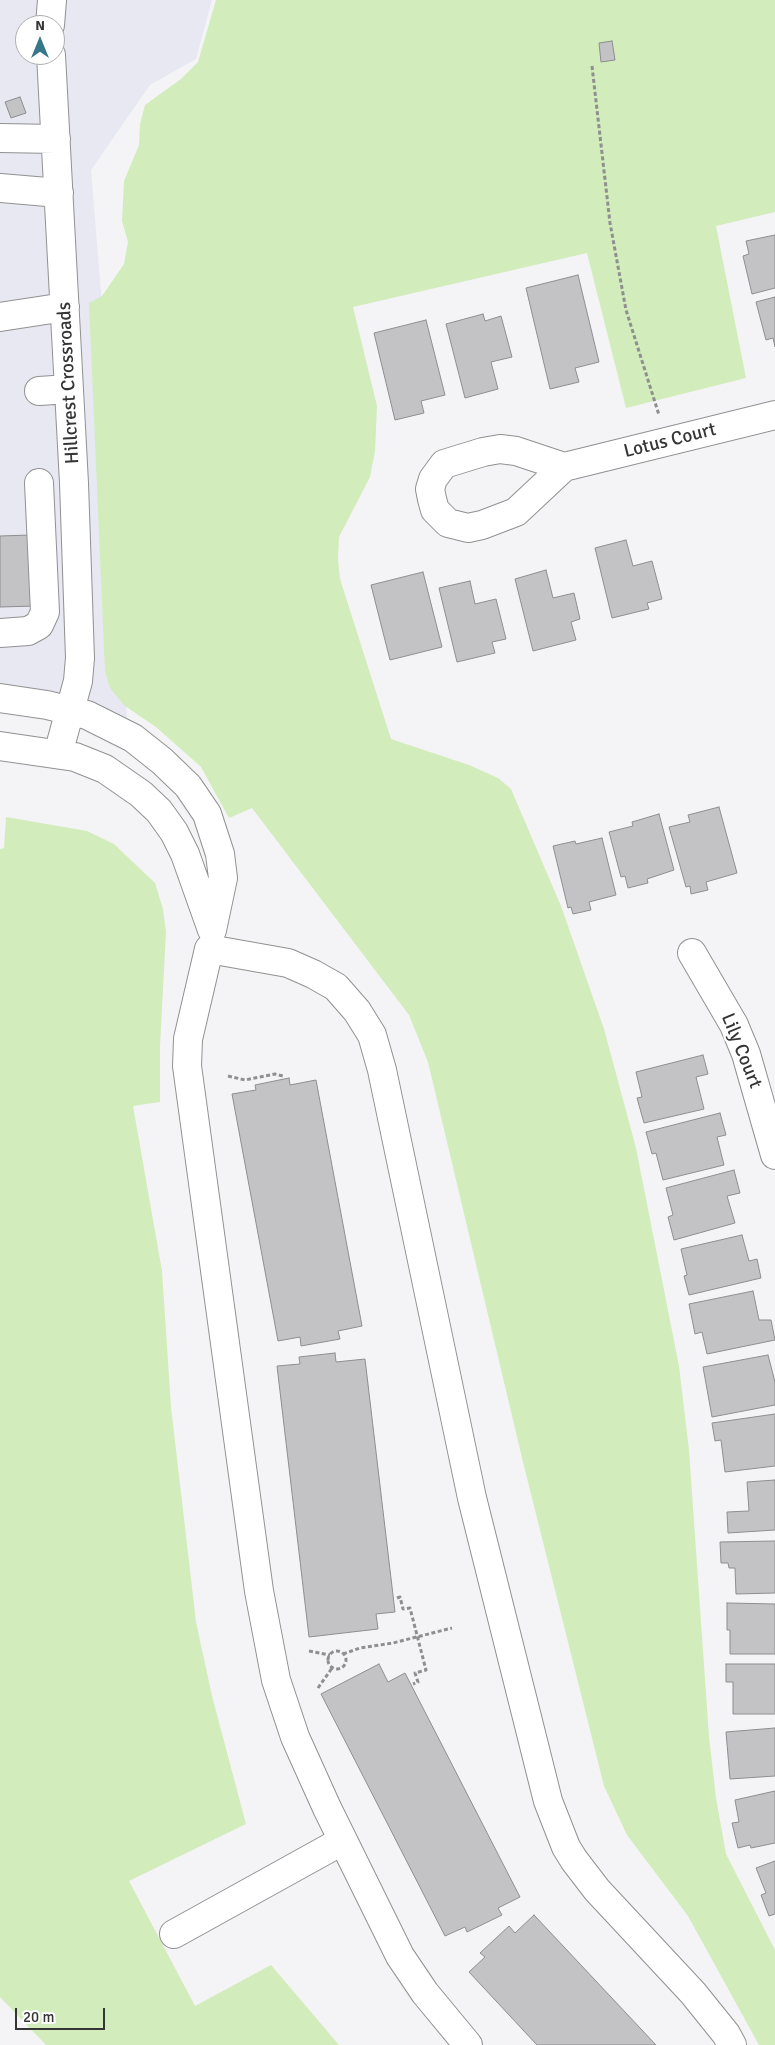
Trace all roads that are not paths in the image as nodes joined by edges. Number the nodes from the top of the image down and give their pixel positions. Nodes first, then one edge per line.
1 (52, 65) edge
2 (0, 138) edge
3 (56, 140) junction
4 (0, 188) edge
5 (59, 193) junction
6 (65, 307) junction
7 (0, 317) edge
8 (69, 390) junction
9 (39, 391) dead end
10 (775, 416) edge
11 (564, 467) dead end
12 (39, 483) dead end
13 (0, 634) edge
14 (0, 698) edge
15 (70, 711) junction
16 (0, 746) edge
17 (58, 754) junction
18 (211, 939) junction
19 (692, 954) dead end
20 (775, 1155) edge
21 (342, 1840) junction
22 (174, 1934) dead end
23 (468, 2045) edge
24 (732, 2045) edge

1 - 3 street, Hillcrest Crossroads
2 - 3 street
3 - 5 street, Hillcrest Crossroads
4 - 5 street
5 - 6 street, Hillcrest Crossroads
6 - 7 street
6 - 8 street, Hillcrest Crossroads
8 - 9 street
8 - 15 street, Hillcrest Crossroads
10 - 11 street, Lotus Court
12 - 13 street
14 - 15 street
15 - 17 street, Hillcrest Crossroads
15 - 18 street
16 - 17 street
17 - 18 street
18 - 21 street
18 - 24 street
19 - 20 street, Lily Court
21 - 22 street
21 - 23 street

